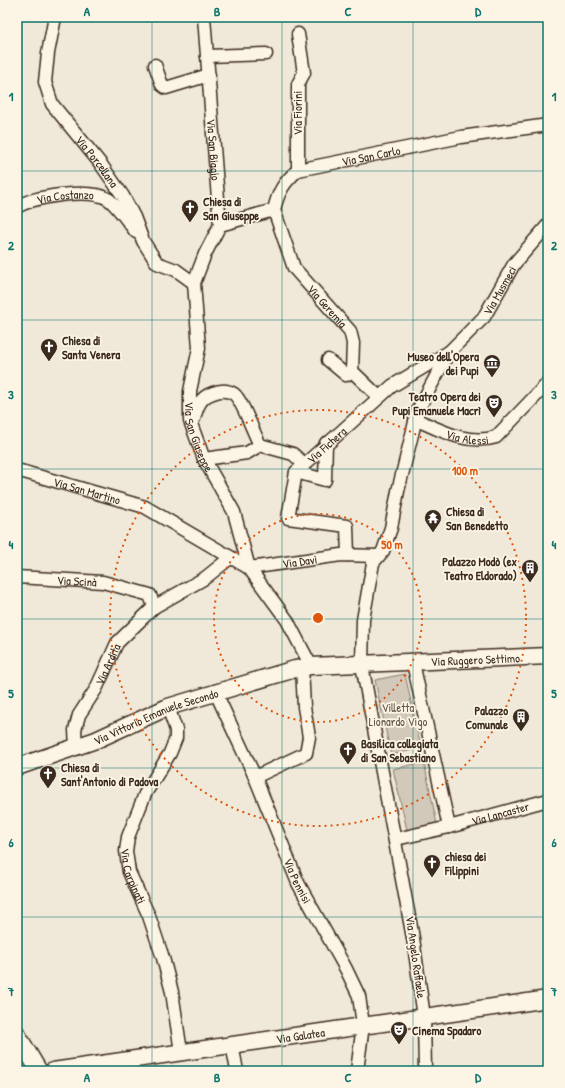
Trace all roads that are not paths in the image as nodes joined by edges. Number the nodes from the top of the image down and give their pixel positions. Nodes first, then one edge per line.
1 (55, 17) edge
2 (204, 17) edge
3 (298, 34) dead end
4 (266, 54) dead end
5 (207, 56) junction
6 (154, 65) dead end
7 (209, 75) junction
8 (548, 125) edge
9 (298, 170) junction
10 (17, 207) edge
11 (274, 210) junction
12 (220, 225) junction
13 (548, 225) edge
14 (143, 241) junction
15 (194, 283) junction
16 (449, 352) junction
17 (328, 360) dead end
18 (352, 371) junction
19 (548, 382) edge
20 (378, 397) junction
21 (416, 414) junction
22 (192, 426) junction
23 (326, 443) junction
24 (260, 445) junction
25 (204, 459) junction
26 (300, 468) junction
27 (17, 470) edge
28 (344, 555) junction
29 (230, 558) junction
30 (375, 559) junction
31 (254, 570) junction
32 (17, 577) edge
33 (154, 606) junction
34 (548, 656) edge
35 (416, 663) junction
36 (362, 666) junction
37 (303, 668) junction
38 (215, 691) junction
39 (168, 707) junction
40 (76, 746) junction
41 (17, 767) edge
42 (255, 777) junction
43 (548, 800) edge
44 (451, 826) junction
45 (396, 842) junction
46 (548, 999) edge
47 (424, 1017) junction
48 (363, 1025) junction
49 (17, 1034) edge
50 (232, 1044) junction
51 (181, 1052) junction
52 (39, 1071) edge
53 (53, 1071) edge
54 (238, 1071) edge
55 (357, 1071) edge
56 (425, 1071) edge

1 - 14 street, Via Porcellana
2 - 5 street, Via San Biagio
3 - 9 street, Via Fiorini
4 - 5 street
5 - 7 street, Via San Biagio
6 - 7 street
7 - 12 street, Via San Biagio
8 - 9 street, Via San Carlo
9 - 11 street
10 - 14 street, Via Costanzo
11 - 12 street
11 - 18 street, Via Geremia
12 - 15 street, Via San Giuseppe
13 - 16 street, Via Musmeci
14 - 15 street, Via Porcellana
15 - 22 street, Via San Giuseppe
16 - 20 street, Via Fichera
16 - 21 street
17 - 18 street
18 - 20 street
19 - 21 street, Via Alessi
20 - 23 street, Via Fichera
21 - 30 street
22 - 24 street
22 - 25 street, Via San Giuseppe
23 - 26 street, Via Fichera
23 - 26 street
24 - 25 street
24 - 26 street
25 - 31 street, Via San Giuseppe
26 - 28 street, Via Fichera
27 - 29 street, Via San Martino
28 - 30 street, Via Davì
28 - 31 street, Via Davì
29 - 31 street, Via San Martino
29 - 33 street, Via Ardita
30 - 36 street, Via Angelo Raffaele
31 - 37 street
32 - 33 street, Via Scinà
33 - 40 street, Via Ardita
34 - 35 street, Via Ruggero Settimo
35 - 36 street, Via Ruggero Settimo
35 - 44 street
36 - 37 street, Via Vittorio Emanuele Secondo
36 - 45 street, Via Angelo Raffaele
37 - 38 street, Via Vittorio Emanuele Secondo
37 - 42 street
38 - 39 street, Via Vittorio Emanuele Secondo
38 - 42 street, Via Pennisi
39 - 40 street, Via Vittorio Emanuele Secondo
39 - 51 street, Via Carpinati
40 - 41 street, Via Vittorio Emanuele Secondo
42 - 48 street, Via Pennisi
43 - 44 street, Via Lancaster
44 - 45 street, Via Lancaster
45 - 47 street, Via Angelo Raffaele
46 - 47 street, Via Galatea
47 - 48 street, Via Galatea
47 - 56 street, Via Angelo Raffaele
48 - 50 street, Via Galatea
48 - 55 street, Via Pennisi
49 - 52 street
50 - 51 street, Via Galatea
50 - 54 street
51 - 53 street, Via Galatea

